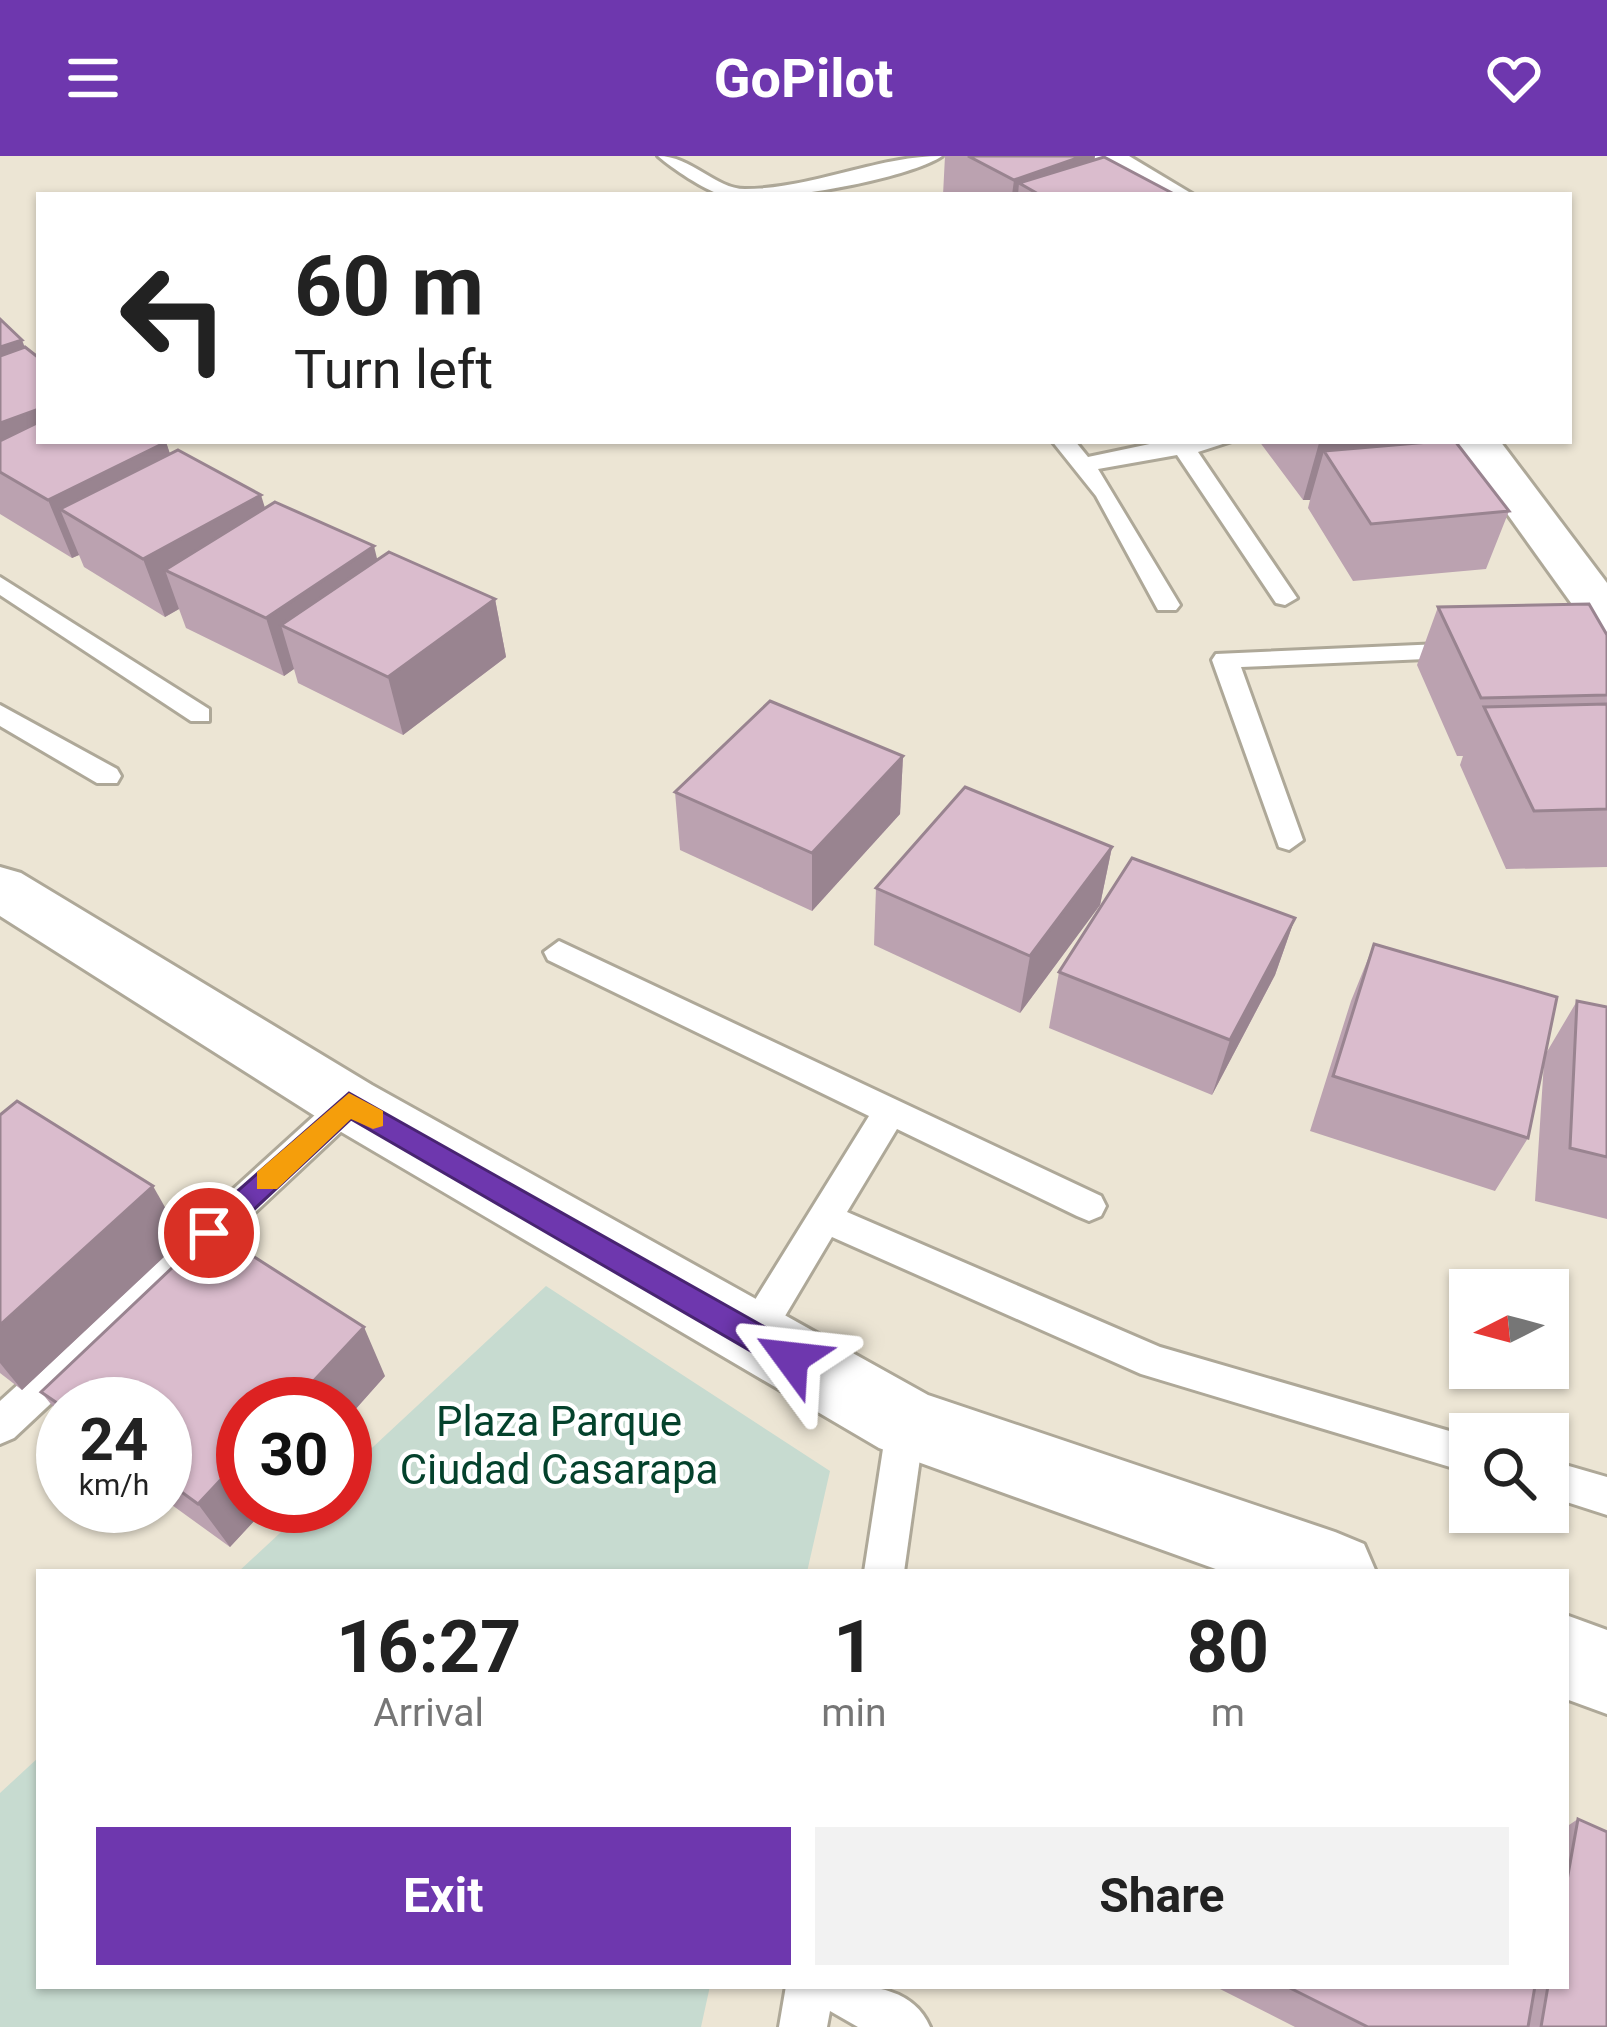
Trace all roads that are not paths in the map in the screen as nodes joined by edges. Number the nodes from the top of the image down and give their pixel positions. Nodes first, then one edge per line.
1 (667, 156) edge
2 (933, 156) edge
3 (1102, 156) edge
4 (733, 192) edge
5 (762, 192) edge
6 (1170, 192) edge
7 (1065, 444) edge
8 (1479, 444) edge
9 (1179, 445) edge
10 (1082, 465) junction
11 (0, 584) edge
12 (1285, 598) dead end
13 (1167, 605) dead end
14 (1607, 617) edge
15 (1488, 650) edge
16 (0, 713) edge
17 (200, 715) dead end
18 (107, 776) dead end
19 (1289, 840) dead end
20 (0, 888) edge
21 (559, 952) dead end
22 (349, 1104) junction
23 (890, 1111) junction
24 (1089, 1206) dead end
25 (825, 1218) junction
26 (753, 1336) junction
27 (906, 1423) junction
28 (0, 1426) edge
29 (1449, 1449) edge
30 (1569, 1484) edge
31 (1607, 1496) edge
32 (884, 1569) edge
33 (1326, 1569) edge
34 (1569, 1658) edge
35 (1607, 1672) edge
36 (809, 1989) edge
37 (837, 1989) edge
38 (802, 2027) edge
39 (906, 2027) edge

1 - 4 lane
2 - 5 lane
3 - 6 street
7 - 10 lane
8 - 14 street
9 - 10 lane
9 - 12 lane
10 - 13 lane
11 - 17 lane
15 - 19 lane
16 - 18 lane
20 - 22 street
21 - 23 lane
22 - 26 street
22 - 28 lane
23 - 24 lane
23 - 25 lane
25 - 26 lane
25 - 29 lane
26 - 27 street
27 - 32 lane
27 - 33 street
30 - 31 lane
34 - 35 street
36 - 38 lane
37 - 39 lane

